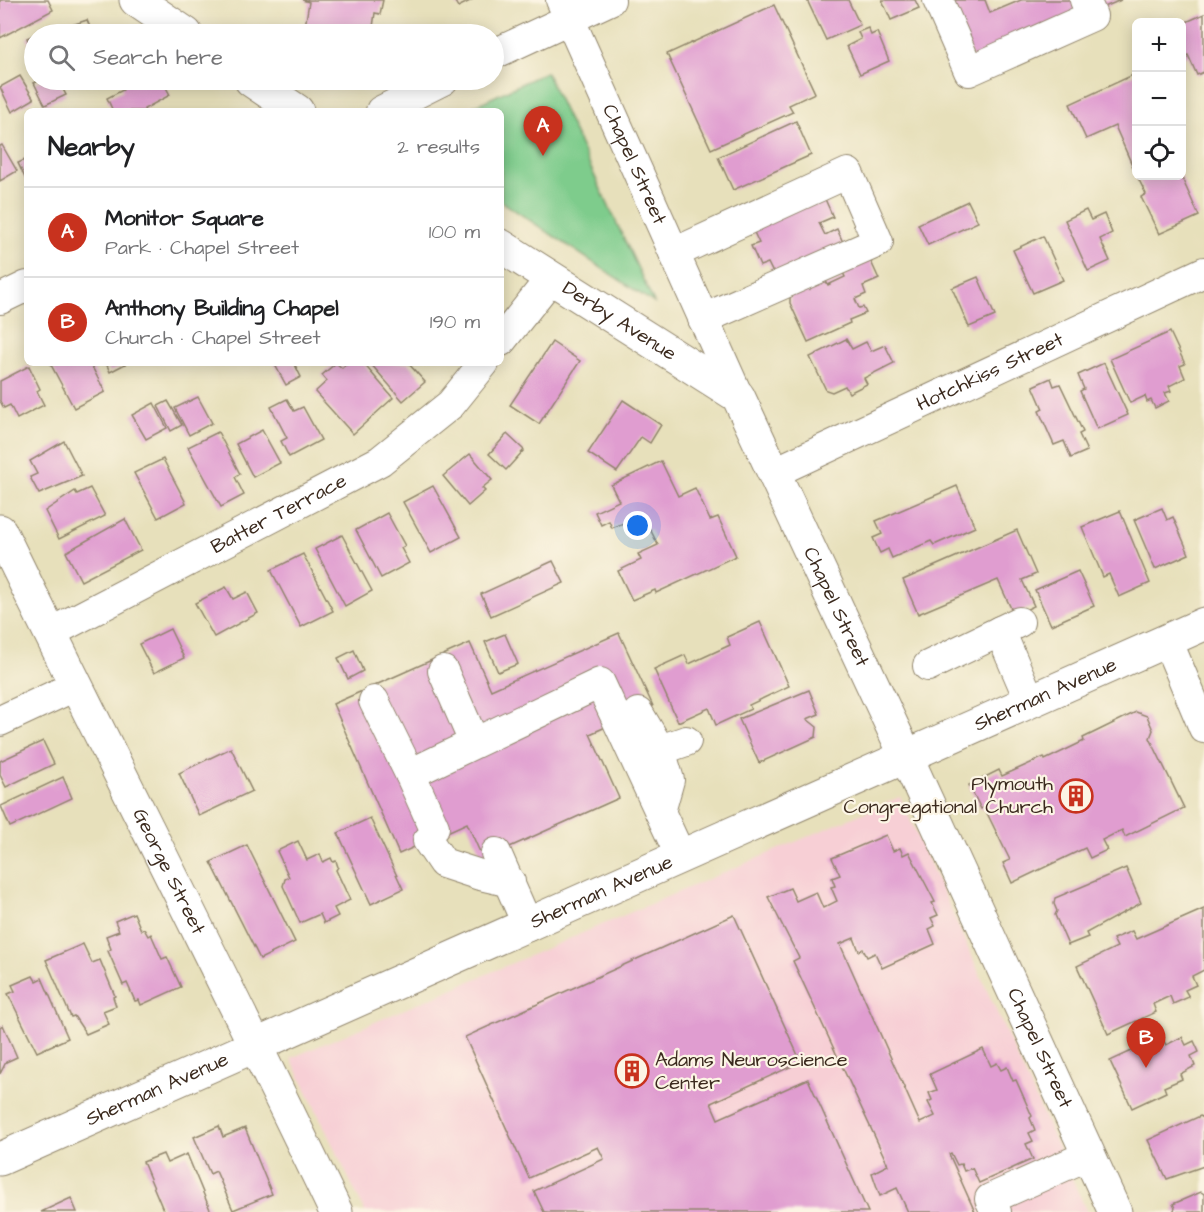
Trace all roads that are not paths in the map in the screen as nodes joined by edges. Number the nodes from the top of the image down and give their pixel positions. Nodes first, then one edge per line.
1 (136, 0) edge
2 (610, 0) edge
3 (938, 0) edge
4 (1085, 0) edge
5 (566, 10) edge
6 (171, 24) edge
7 (504, 48) edge
8 (266, 90) edge
9 (423, 90) edge
10 (293, 108) edge
11 (387, 108) edge
12 (504, 248) edge
13 (674, 253) junction
14 (1204, 272) edge
15 (551, 278) junction
16 (24, 287) edge
17 (0, 299) edge
18 (703, 319) junction
19 (504, 337) edge
20 (482, 366) edge
21 (738, 396) junction
22 (775, 472) junction
23 (0, 531) edge
24 (1204, 624) edge
25 (50, 633) junction
26 (1167, 640) junction
27 (928, 666) dead end
28 (443, 671) dead end
29 (75, 686) junction
30 (374, 701) dead end
31 (1030, 701) junction
32 (638, 713) dead end
33 (0, 721) edge
34 (1204, 728) edge
35 (474, 742) junction
36 (906, 756) junction
37 (410, 774) junction
38 (660, 812) junction
39 (496, 853) dead end
40 (681, 857) junction
41 (510, 882) junction
42 (528, 926) junction
43 (258, 1047) junction
44 (1089, 1155) junction
45 (0, 1159) edge
46 (336, 1212) edge
47 (996, 1212) edge
48 (1114, 1212) edge

1 - 6 main road
2 - 5 street
3 - 4 street
5 - 7 street
5 - 13 street, Chapel Street
8 - 10 main road
9 - 11 street
12 - 15 main road, Derby Avenue
13 - 18 street, Chapel Street
13 - 18 street
14 - 22 street, Hotchkiss Street
15 - 19 street
15 - 21 main road, Derby Avenue
16 - 17 street
18 - 21 street, Chapel Street
20 - 25 street, Batter Terrace
21 - 22 main road, Chapel Street
22 - 36 main road, Chapel Street
23 - 25 main road, George Street
24 - 26 main road, Sherman Avenue
25 - 29 main road, George Street
26 - 31 main road, Sherman Avenue
26 - 34 street
27 - 31 street
28 - 35 street
29 - 33 street
29 - 43 main road, George Street
30 - 37 street
31 - 36 main road, Sherman Avenue
32 - 38 street
35 - 37 street
35 - 38 street
36 - 40 main road, Sherman Avenue
36 - 44 main road, Chapel Street
37 - 41 street
38 - 40 street
39 - 41 street
40 - 42 main road, Sherman Avenue
41 - 42 street
42 - 43 main road, Sherman Avenue
43 - 45 main road, Sherman Avenue
43 - 46 main road, George Street
44 - 47 street
44 - 48 main road, Chapel Street

